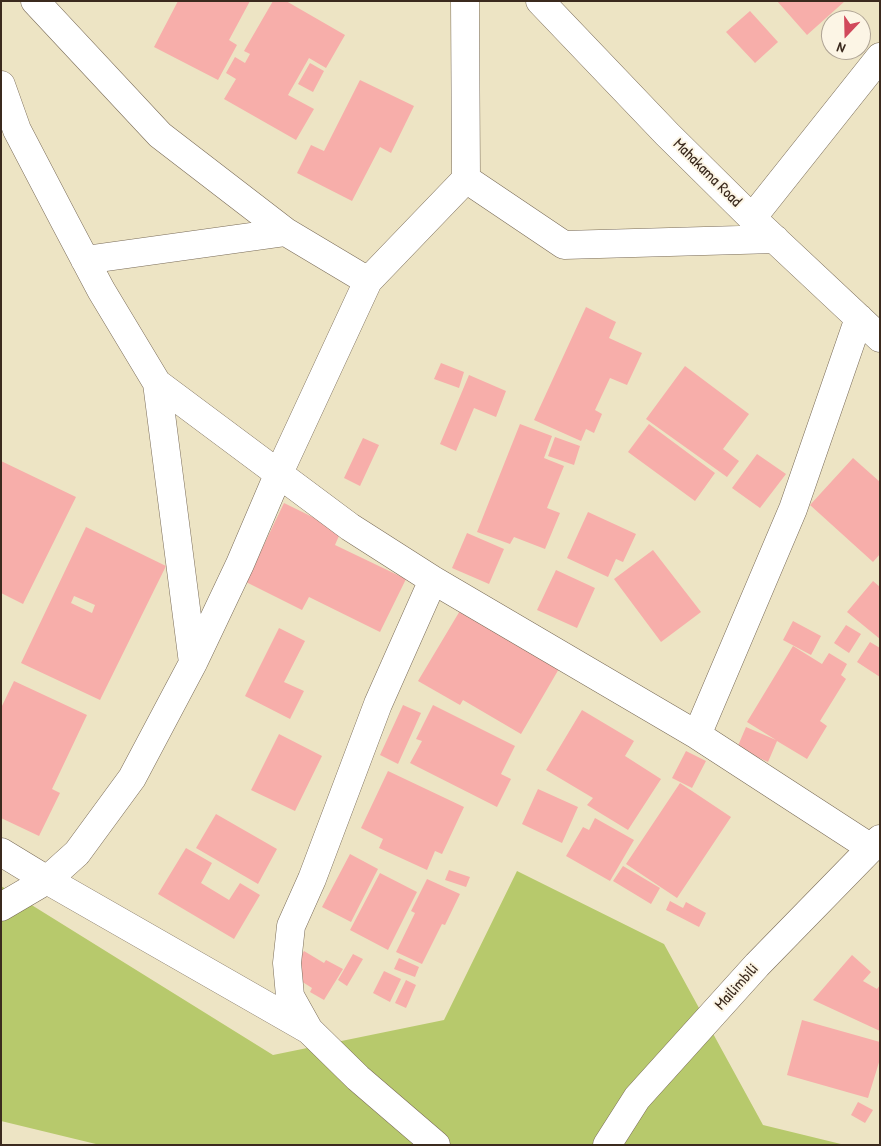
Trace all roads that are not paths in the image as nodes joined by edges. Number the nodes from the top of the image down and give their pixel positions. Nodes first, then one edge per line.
1 (35, 1) edge
2 (466, 1) edge
3 (540, 1) edge
4 (880, 57) edge
5 (1, 84) edge
6 (466, 179) junction
7 (752, 218) junction
8 (286, 232) junction
9 (775, 239) junction
10 (85, 260) junction
11 (368, 281) junction
12 (859, 318) junction
13 (880, 338) edge
14 (157, 383) junction
15 (278, 475) junction
16 (433, 580) junction
17 (193, 663) junction
18 (697, 735) junction
19 (875, 843) edge
20 (1, 852) edge
21 (47, 880) junction
22 (1, 907) edge
23 (308, 1030) junction
24 (436, 1145) edge
25 (607, 1145) edge

1 - 8 street
2 - 6 street
3 - 7 street, Mahakama Road
4 - 7 street
5 - 10 street
6 - 9 street
6 - 11 street
7 - 9 street, Mahakama Road
8 - 10 street
8 - 11 street
9 - 12 street, Mahakama Road
10 - 14 street
11 - 15 street
12 - 13 street, Mahakama Road
12 - 18 street
14 - 15 street
14 - 17 street
15 - 16 street
15 - 17 street
16 - 18 street
16 - 23 street
17 - 21 street
18 - 19 street
19 - 25 street, Mailimbili
20 - 21 street
21 - 22 street
21 - 23 street
23 - 24 street

